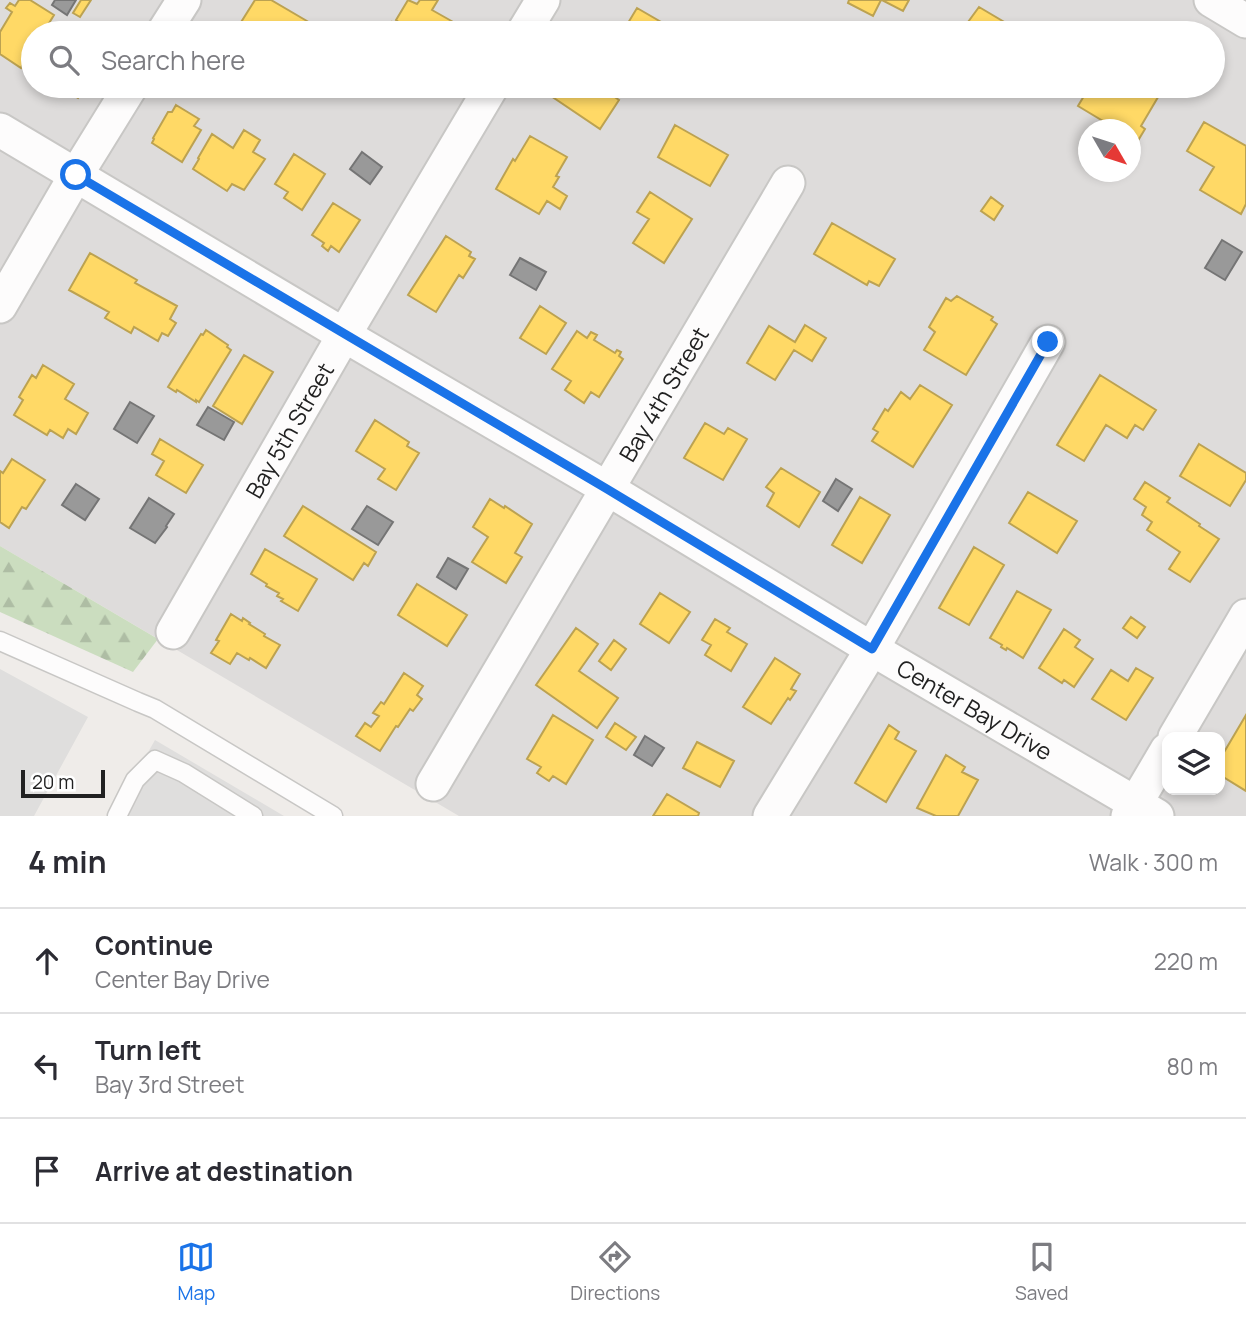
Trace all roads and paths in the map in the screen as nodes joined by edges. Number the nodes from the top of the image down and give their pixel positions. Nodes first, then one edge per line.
1 (184, 0) edge
2 (543, 0) edge
3 (1211, 0) edge
4 (171, 21) edge
5 (530, 21) edge
6 (1246, 21) edge
7 (124, 98) edge
8 (485, 98) edge
9 (0, 130) edge
10 (76, 175) junction
11 (788, 183) dead end
12 (0, 306) edge
13 (344, 335) junction
14 (1048, 342) dead end
15 (607, 489) junction
16 (1246, 616) edge
17 (173, 632) dead end
18 (0, 641) edge
19 (872, 649) junction
20 (1178, 732) edge
21 (1162, 761) edge
22 (433, 784) dead end
23 (1140, 812) edge
24 (117, 816) edge
25 (253, 816) edge
26 (333, 816) edge
27 (770, 816) edge

1 - 4 street
2 - 5 street
3 - 6 street
7 - 10 street
8 - 13 street, Bay 5th Street
9 - 10 street, Center Bay Drive
10 - 12 street
10 - 13 street, Center Bay Drive
11 - 15 street, Bay 4th Street
13 - 15 street, Center Bay Drive
13 - 17 street, Bay 5th Street
14 - 19 street
15 - 19 street, Center Bay Drive
15 - 22 street, Bay 4th Street
16 - 20 street
18 - 26 lane
19 - 23 street, Center Bay Drive
19 - 27 street
21 - 23 street
24 - 25 lane

